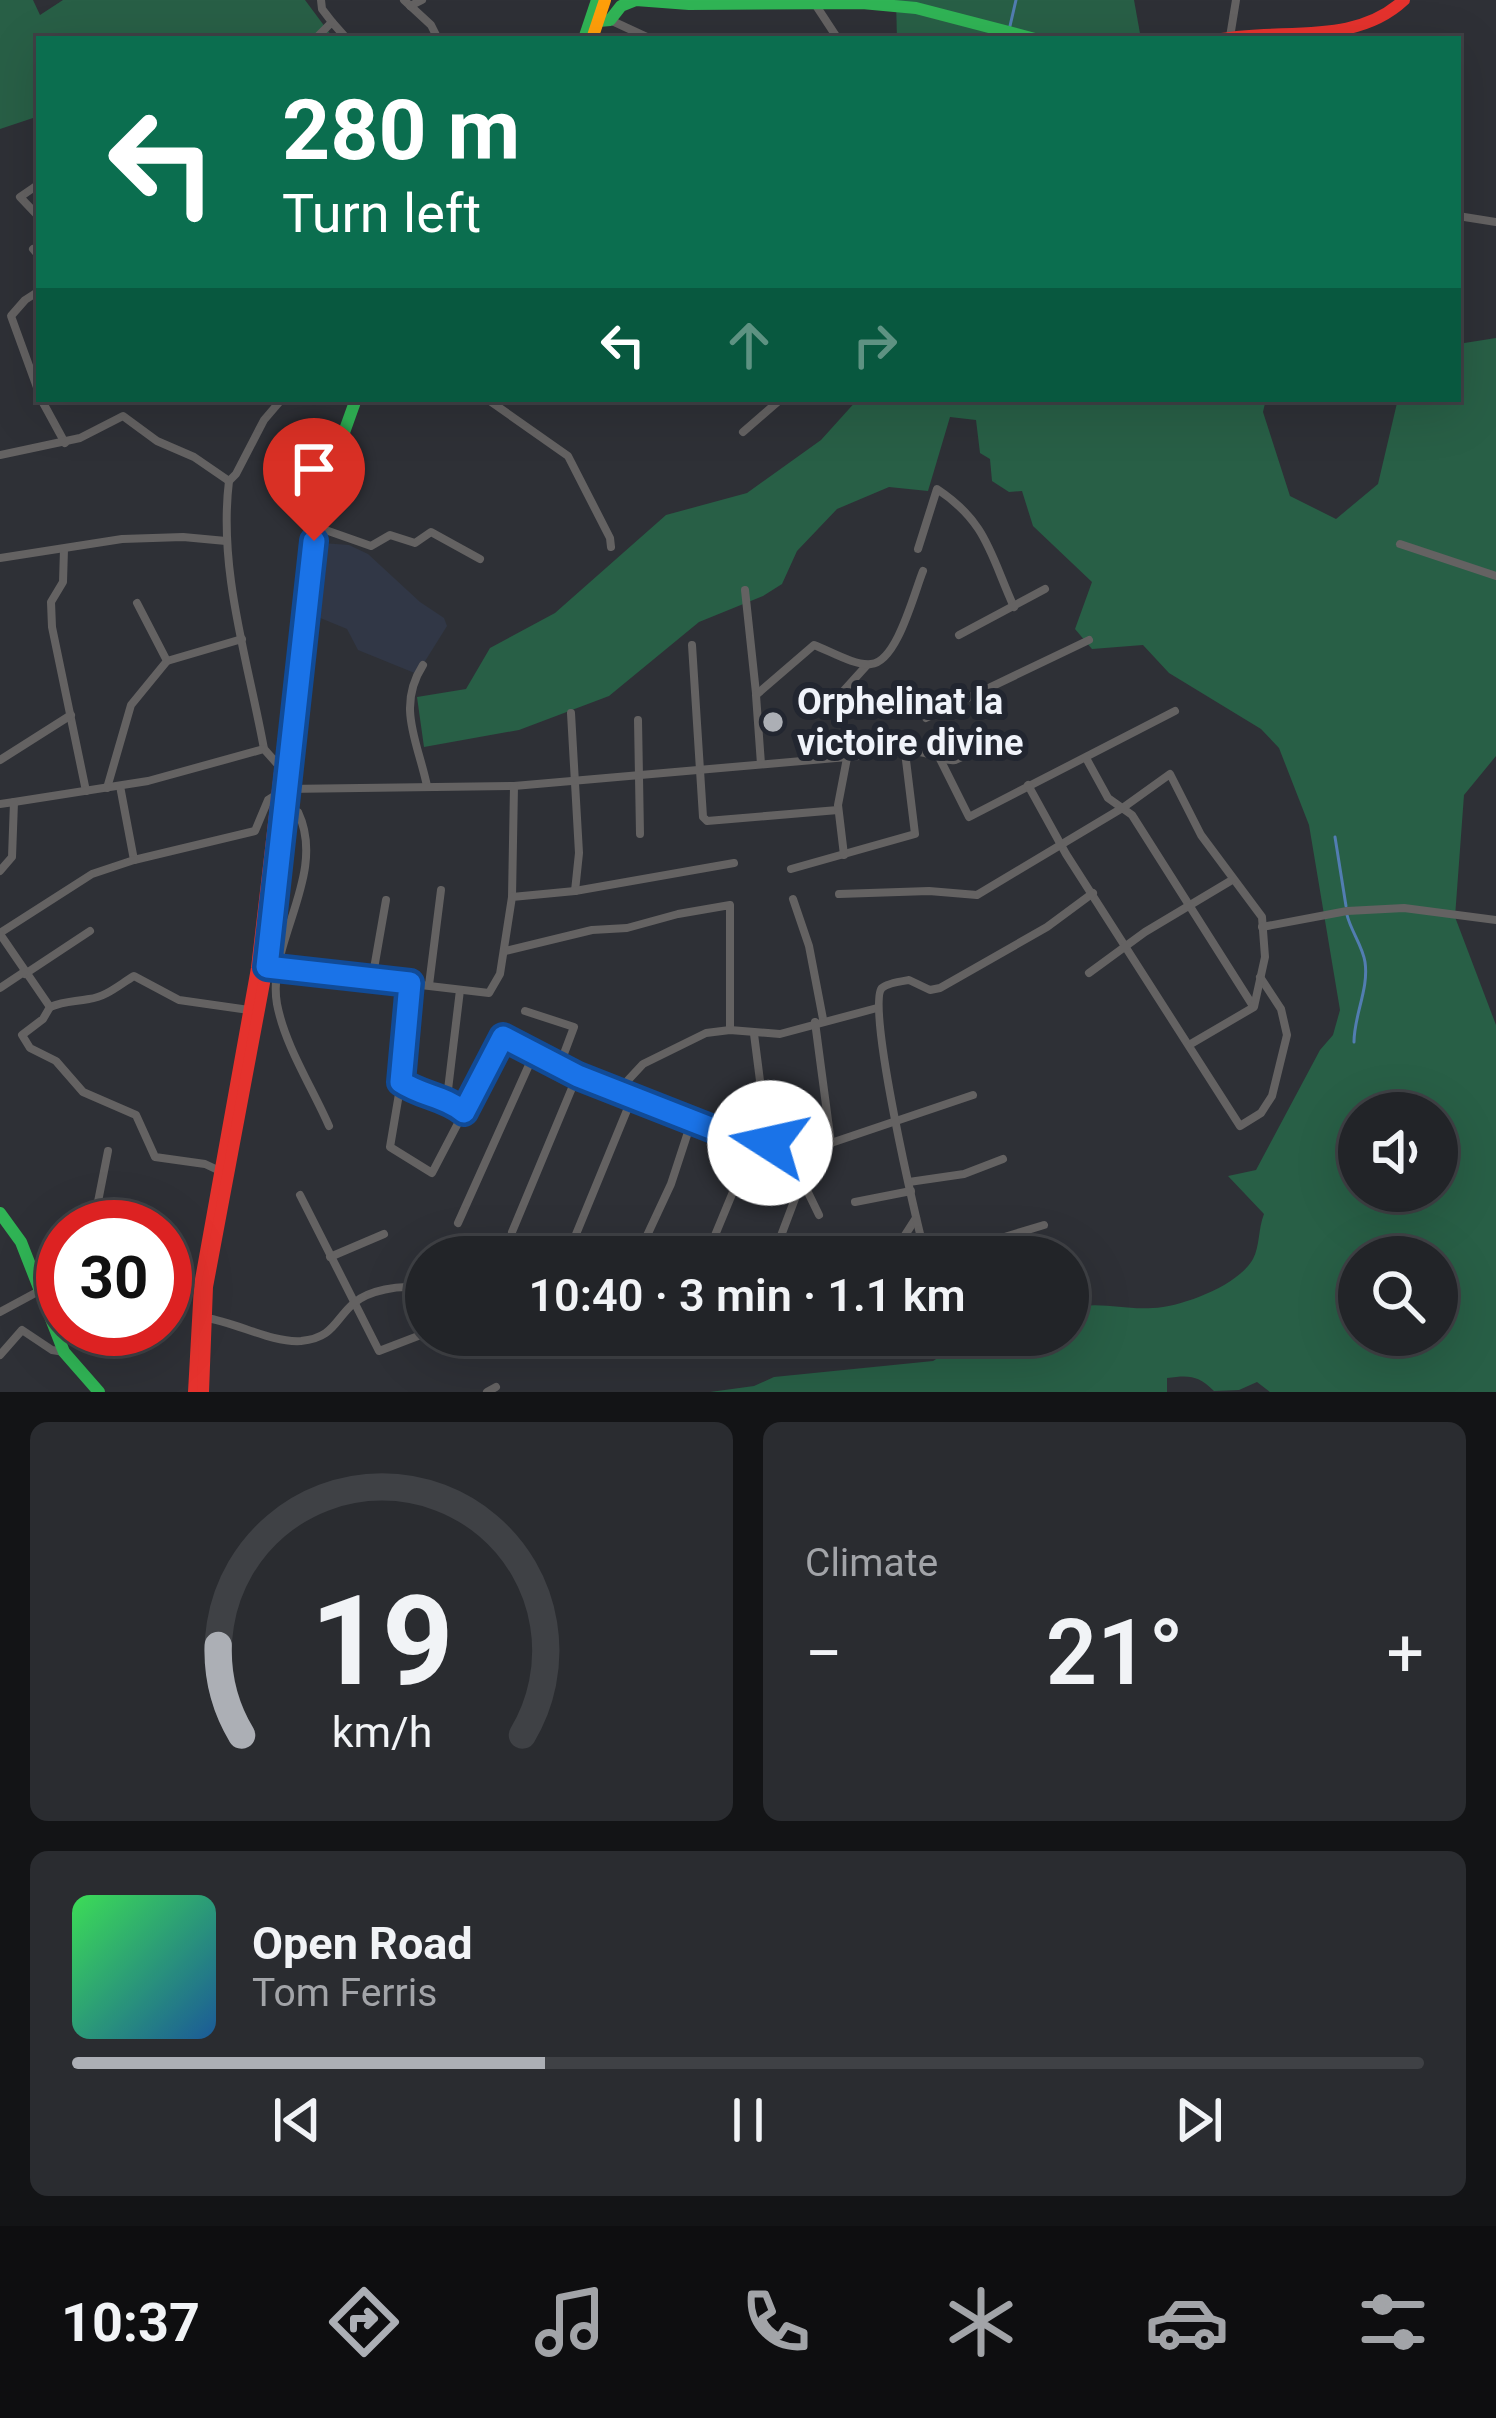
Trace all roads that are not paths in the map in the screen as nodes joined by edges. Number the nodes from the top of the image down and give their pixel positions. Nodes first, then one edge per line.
1 (321, 0) edge
2 (422, 0) edge
3 (601, 0) edge
4 (1236, 0) edge
5 (1404, 0) edge
6 (814, 2) edge
7 (407, 3) edge
8 (605, 20) junction
9 (332, 22) junction
10 (318, 36) edge
11 (344, 36) edge
12 (436, 36) edge
13 (589, 36) edge
14 (591, 36) edge
15 (644, 36) edge
16 (836, 36) edge
17 (1023, 36) edge
18 (1227, 36) edge
19 (1256, 36) edge
20 (36, 186) edge
21 (36, 214) edge
22 (1461, 217) edge
23 (1496, 222) edge
24 (36, 293) edge
25 (11, 316) junction
26 (0, 320) edge
27 (36, 385) edge
28 (43, 402) edge
29 (279, 402) edge
30 (350, 402) edge
31 (351, 402) edge
32 (491, 402) edge
33 (778, 402) edge
34 (743, 432) dead end
35 (65, 442) junction
36 (0, 455) edge
37 (229, 481) junction
38 (316, 526) junction
39 (226, 541) junction
40 (1400, 544) dead end
41 (611, 548) dead end
42 (64, 549) junction
43 (918, 549) dead end
44 (0, 558) edge
45 (480, 559) dead end
46 (922, 571) dead end
47 (1496, 576) edge
48 (1045, 589) dead end
49 (745, 590) dead end
50 (137, 604) dead end
51 (1014, 607) junction
52 (959, 635) dead end
53 (242, 639) junction
54 (1088, 640) dead end
55 (692, 645) dead end
56 (167, 661) junction
57 (423, 665) dead end
58 (868, 665) junction
59 (756, 694) junction
60 (829, 707) dead end
61 (1174, 711) dead end
62 (572, 713) dead end
63 (71, 715) junction
64 (926, 718) dead end
65 (638, 720) dead end
66 (1006, 737) dead end
67 (264, 749) junction
68 (905, 752) junction
69 (847, 758) junction
70 (939, 758) junction
71 (1086, 758) junction
72 (0, 760) edge
73 (761, 765) junction
74 (280, 767) junction
75 (697, 770) junction
76 (640, 774) junction
77 (576, 779) junction
78 (514, 785) junction
79 (1028, 785) junction
80 (120, 786) junction
81 (427, 786) junction
82 (107, 788) junction
83 (86, 791) junction
84 (280, 795) junction
85 (14, 802) junction
86 (0, 804) edge
87 (1124, 807) junction
88 (838, 810) junction
89 (640, 834) dead end
90 (1061, 845) junction
91 (844, 856) junction
92 (134, 860) junction
93 (734, 863) dead end
94 (791, 869) dead end
95 (0, 871) edge
96 (1232, 880) junction
97 (441, 890) dead end
98 (575, 891) junction
99 (1093, 893) junction
100 (839, 894) dead end
101 (512, 897) junction
102 (793, 898) dead end
103 (386, 900) dead end
104 (1189, 904) junction
105 (1496, 920) edge
106 (1262, 927) junction
107 (90, 931) dead end
108 (0, 934) edge
109 (1126, 946) junction
110 (505, 951) junction
111 (272, 968) junction
112 (24, 973) junction
113 (1089, 974) dead end
114 (1260, 977) junction
115 (372, 980) junction
116 (410, 983) junction
117 (429, 986) junction
118 (0, 988) edge
119 (460, 989) junction
120 (50, 1007) junction
121 (1254, 1007) junction
122 (877, 1008) junction
123 (249, 1010) junction
124 (525, 1011) dead end
125 (819, 1021) junction
126 (730, 1030) junction
127 (754, 1034) junction
128 (1190, 1046) junction
129 (533, 1056) junction
130 (559, 1067) junction
131 (578, 1076) junction
132 (401, 1082) junction
133 (617, 1092) junction
134 (974, 1095) dead end
135 (447, 1097) junction
136 (632, 1098) junction
137 (464, 1112) junction
138 (896, 1120) junction
139 (691, 1123) junction
140 (328, 1126) dead end
141 (831, 1142) junction
142 (752, 1146) junction
143 (108, 1151) dead end
144 (769, 1151) junction
145 (1003, 1159) dead end
146 (792, 1164) junction
147 (220, 1171) junction
148 (802, 1180) junction
149 (910, 1186) junction
150 (300, 1195) dead end
151 (98, 1200) edge
152 (855, 1202) dead end
153 (819, 1215) dead end
154 (1, 1217) edge
155 (916, 1217) junction
156 (458, 1223) dead end
157 (1044, 1225) dead end
158 (512, 1232) dead end
159 (384, 1234) dead end
160 (575, 1236) edge
161 (646, 1236) edge
162 (715, 1236) edge
163 (781, 1236) edge
164 (904, 1236) edge
165 (921, 1236) edge
166 (1008, 1236) edge
167 (329, 1257) junction
168 (36, 1282) edge
169 (405, 1286) edge
170 (36, 1297) edge
171 (357, 1302) junction
172 (0, 1312) edge
173 (205, 1318) junction
174 (36, 1339) edge
175 (405, 1341) edge
176 (0, 1355) edge
177 (68, 1356) edge
178 (99, 1392) edge
179 (198, 1392) edge

1 - 9 street
2 - 7 street
3 - 8 main road
3 - 13 main road
4 - 18 street
5 - 19 main road
6 - 8 main road
6 - 16 street
6 - 17 main road
7 - 12 street
8 - 14 main road
8 - 15 street
9 - 10 street
9 - 11 street
20 - 21 street
22 - 23 street
24 - 25 street
25 - 26 street
25 - 27 street
28 - 35 street
29 - 37 street
30 - 74 main road
31 - 38 main road
32 - 41 street
33 - 34 street
35 - 36 street
35 - 37 street
37 - 39 street
38 - 45 street
38 - 84 main road
39 - 42 street
39 - 53 street
40 - 47 street
42 - 44 street
42 - 63 street
43 - 51 street
46 - 58 street
48 - 51 street
49 - 59 street
50 - 56 street
51 - 52 street
53 - 56 street
53 - 67 street
54 - 64 street
55 - 75 street
56 - 82 street
57 - 81 street
58 - 59 street
58 - 60 street
59 - 73 street
61 - 71 street
62 - 77 street
63 - 72 street
63 - 83 street
65 - 76 street
66 - 70 street
67 - 74 street
67 - 80 street
68 - 69 street
68 - 70 street
68 - 91 street
69 - 73 street
69 - 88 street
70 - 79 street
71 - 79 street
71 - 87 street
73 - 75 street
74 - 84 main road
75 - 76 street
75 - 88 street
76 - 77 street
76 - 89 street
77 - 78 street
77 - 98 street
78 - 81 street
78 - 101 street
79 - 90 street
80 - 82 street
80 - 92 street
81 - 84 street
82 - 83 street
83 - 85 street
84 - 92 street
84 - 111 main road
84 - 111 street
84 - 123 main road
85 - 86 street
85 - 95 street
87 - 90 street
87 - 96 street
87 - 104 street
88 - 91 street
90 - 99 street
90 - 100 street
91 - 94 street
92 - 108 street
93 - 98 street
96 - 104 street
96 - 106 street
97 - 117 street
98 - 101 street
99 - 109 street
99 - 122 street
101 - 110 street
102 - 125 street
103 - 115 street
104 - 109 street
104 - 121 street
105 - 106 street
106 - 114 street
107 - 112 street
108 - 112 street
109 - 113 street
109 - 128 street
110 - 119 street
110 - 126 street
111 - 115 street
111 - 140 street
111 - 173 main road
112 - 118 street
112 - 120 street
114 - 121 street
114 - 128 street
115 - 116 street
116 - 117 street
116 - 132 street
117 - 119 street
119 - 135 street
120 - 123 street
120 - 147 street
121 - 128 street
122 - 125 street
122 - 138 street
123 - 147 main road
124 - 130 street
125 - 127 street
125 - 141 street
126 - 127 street
126 - 133 street
127 - 144 street
129 - 130 street
129 - 137 street
129 - 156 street
130 - 131 street
131 - 133 street
131 - 158 street
132 - 135 street
132 - 137 street
133 - 136 street
134 - 138 street
135 - 137 street
136 - 139 street
136 - 160 street
138 - 141 street
138 - 149 street
139 - 142 street
139 - 161 street
141 - 146 street
142 - 144 street
142 - 162 street
143 - 151 street
144 - 146 street
145 - 149 street
146 - 148 street
147 - 179 main road
148 - 153 street
148 - 163 street
149 - 152 street
149 - 155 street
150 - 167 street
154 - 168 main road
155 - 164 street
155 - 165 street
157 - 166 street
159 - 167 street
167 - 171 street
169 - 171 street
170 - 172 street
171 - 173 street
171 - 175 street
173 - 179 main road
174 - 176 street
177 - 178 main road

